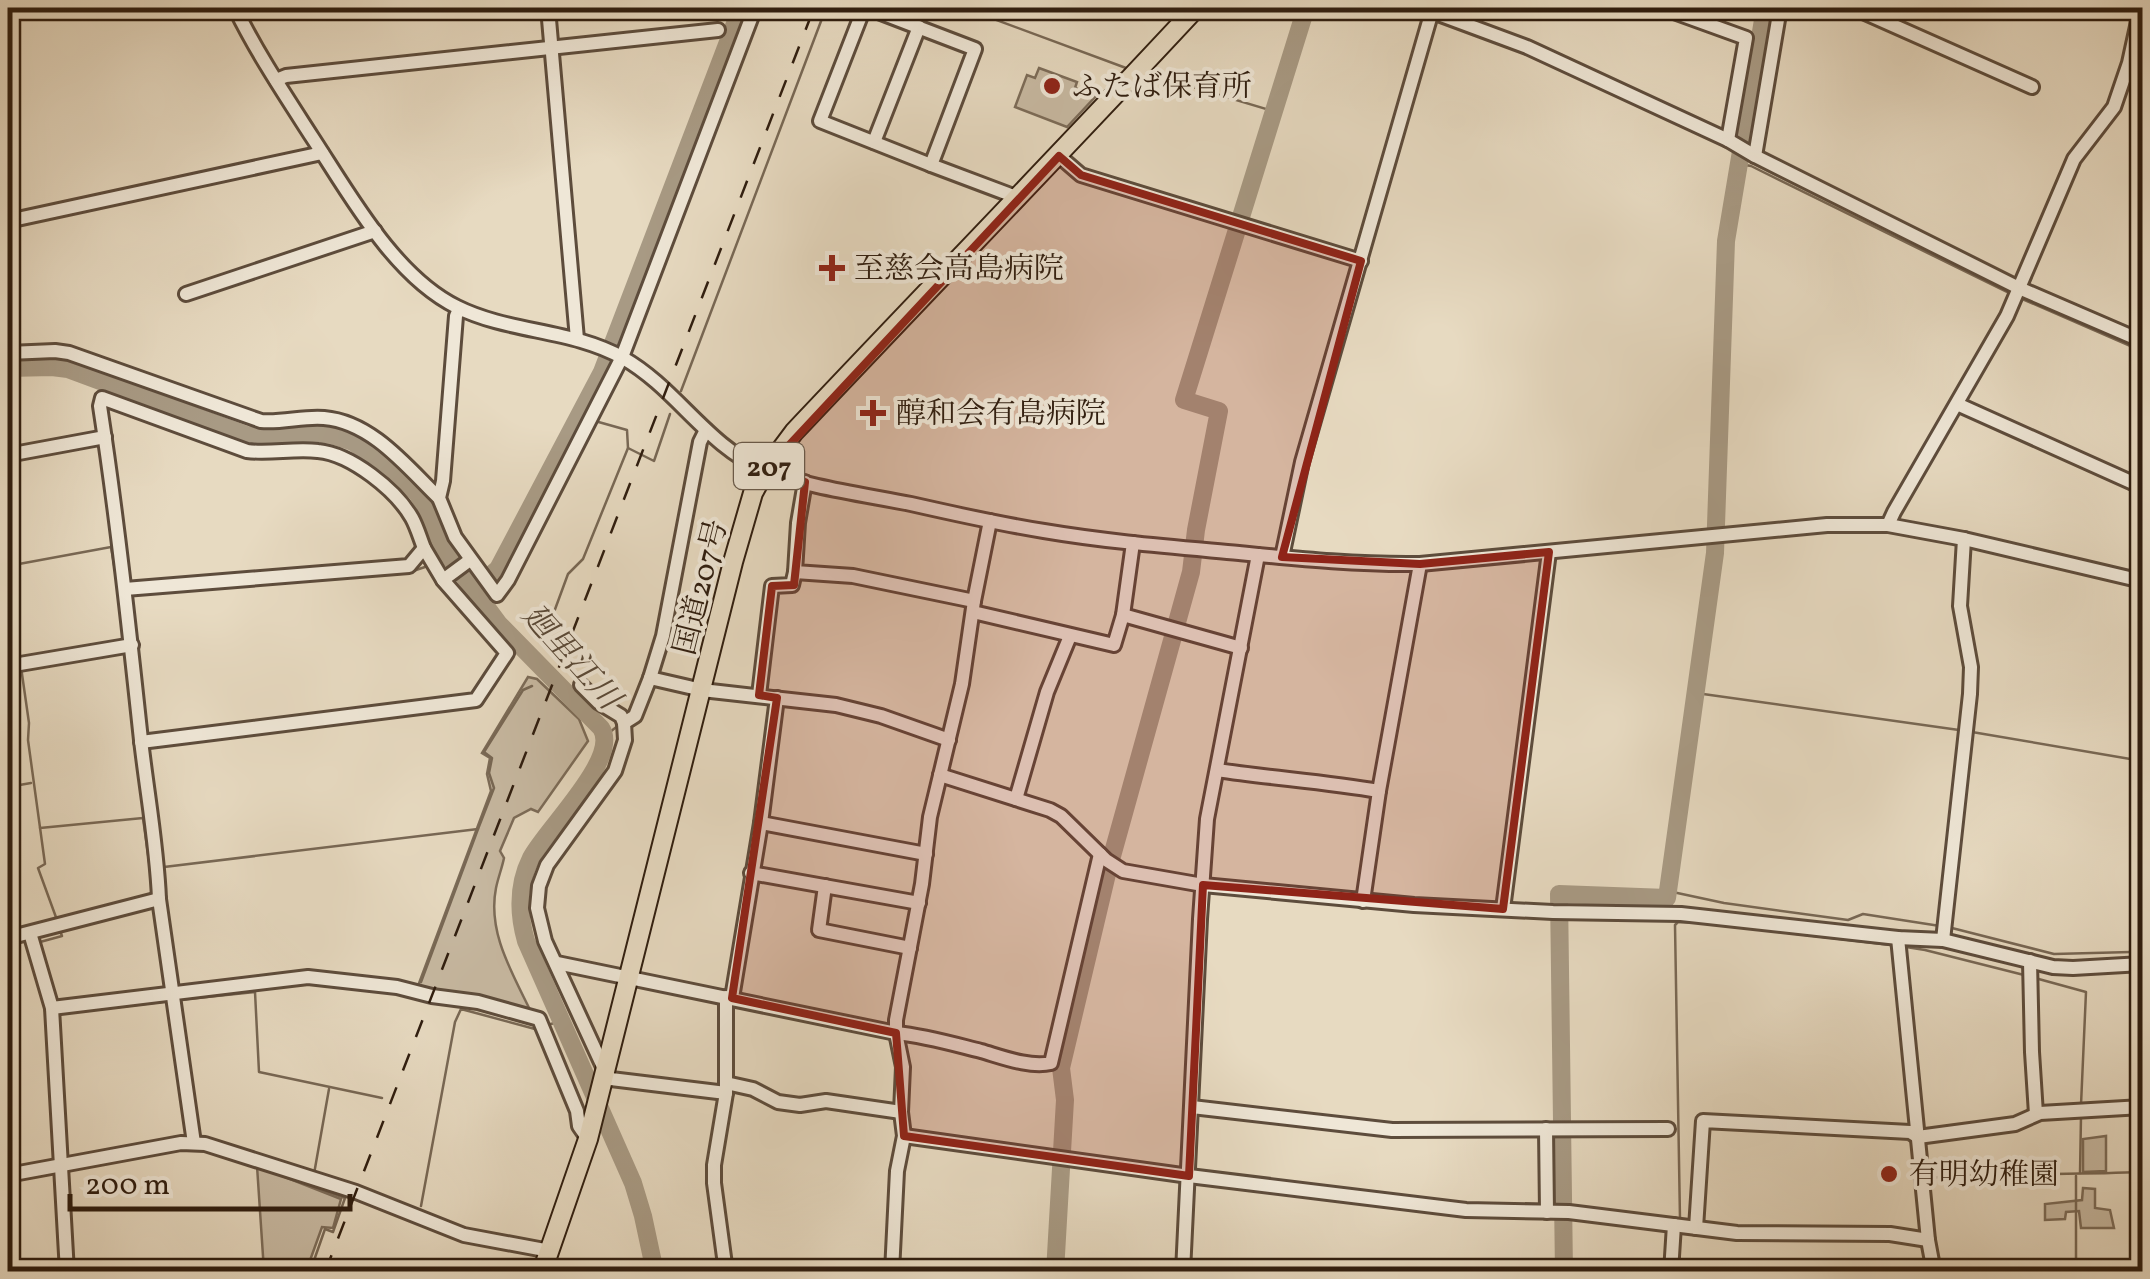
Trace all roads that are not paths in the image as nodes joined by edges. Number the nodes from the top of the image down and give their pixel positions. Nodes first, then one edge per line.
1 (235, 8) edge
2 (548, 8) edge
3 (755, 8) edge
4 (866, 8) edge
5 (1196, 8) edge
6 (1663, 8) edge
7 (1780, 8) edge
8 (1854, 8) edge
9 (2141, 8) edge
10 (1427, 10) edge
11 (918, 27) junction
12 (718, 30) dead end
13 (552, 48) junction
14 (2136, 66) edge
15 (276, 80) junction
16 (2032, 87) dead end
17 (1728, 140) junction
18 (874, 142) junction
19 (322, 152) junction
20 (1059, 156) junction
21 (1756, 156) junction
22 (931, 164) junction
23 (1016, 197) junction
24 (8, 221) edge
25 (375, 231) junction
26 (1361, 261) junction
27 (186, 294) dead end
28 (2017, 294) junction
29 (459, 308) junction
30 (577, 339) junction
31 (2142, 340) edge
32 (8, 353) edge
33 (622, 357) junction
34 (1957, 404) junction
35 (706, 430) junction
36 (105, 438) junction
37 (8, 455) edge
38 (765, 471) junction
39 (805, 482) junction
40 (2142, 487) edge
41 (439, 498) junction
42 (990, 521) junction
43 (1888, 526) junction
44 (1964, 539) junction
45 (1133, 543) junction
46 (424, 548) junction
47 (1549, 552) junction
48 (1258, 555) junction
49 (1282, 557) junction
50 (470, 560) junction
51 (1420, 564) junction
52 (795, 572) junction
53 (443, 580) junction
54 (2142, 581) edge
55 (126, 593) junction
56 (974, 606) junction
57 (1123, 615) junction
58 (1070, 636) junction
59 (132, 645) junction
60 (1240, 648) junction
61 (16, 665) edge
62 (650, 678) junction
63 (582, 685) dead end
64 (702, 690) junction
65 (759, 695) junction
66 (777, 698) junction
67 (623, 719) junction
68 (949, 740) junction
69 (141, 742) junction
70 (1218, 770) junction
71 (940, 775) junction
72 (1379, 791) junction
73 (1016, 799) junction
74 (761, 823) junction
75 (926, 854) junction
76 (1107, 860) junction
77 (751, 873) junction
78 (1203, 885) junction
79 (825, 886) junction
80 (159, 899) junction
81 (1363, 901) junction
82 (919, 903) junction
83 (1503, 910) junction
84 (2142, 923) edge
85 (1944, 931) junction
86 (30, 934) junction
87 (8, 938) edge
88 (1898, 938) junction
89 (910, 948) junction
90 (2139, 958) edge
91 (2030, 962) junction
92 (556, 963) junction
93 (628, 978) junction
94 (729, 998) junction
95 (174, 999) junction
96 (55, 1008) junction
97 (896, 1033) junction
98 (605, 1071) junction
99 (726, 1088) junction
100 (1192, 1107) junction
101 (2142, 1107) edge
102 (902, 1112) junction
103 (2036, 1114) junction
104 (1555, 1129) junction
105 (1668, 1129) dead end
106 (904, 1136) junction
107 (1918, 1137) junction
108 (588, 1138) junction
109 (194, 1143) junction
110 (62, 1165) junction
111 (8, 1174) edge
112 (1189, 1176) junction
113 (1549, 1212) junction
114 (1674, 1226) junction
115 (1696, 1228) junction
116 (1928, 1240) junction
117 (550, 1251) junction
118 (67, 1272) edge
119 (542, 1272) edge
120 (726, 1272) edge
121 (892, 1272) edge
122 (1183, 1272) edge
123 (1671, 1272) edge
124 (1934, 1272) edge

1 - 15 street
2 - 13 street
3 - 33 street
4 - 11 street
4 - 18 street
5 - 20 highway, 国道207号 / 207
6 - 17 street
7 - 21 street
8 - 16 street
9 - 14 street
10 - 17 street
10 - 26 street
11 - 18 street
11 - 22 street
12 - 13 street
13 - 15 street
13 - 30 street
14 - 28 street
15 - 19 street
17 - 21 street
18 - 22 street
19 - 24 street
19 - 25 street
20 - 23 highway, 国道207号 / 207
20 - 26 street
21 - 28 street
22 - 23 street
23 - 38 highway, 国道207号 / 207
25 - 27 street
25 - 29 street
26 - 49 street
28 - 31 street
28 - 34 street
29 - 30 street
29 - 41 street
30 - 33 street
32 - 41 street
33 - 35 street
33 - 50 street
34 - 40 street
34 - 43 street
35 - 38 street
35 - 62 street
36 - 37 street
36 - 46 street
36 - 55 street
38 - 39 street
38 - 64 highway, 国道207号 / 207
39 - 42 street
39 - 52 street
41 - 50 street
42 - 45 street
42 - 56 street
43 - 44 street
43 - 47 street
44 - 54 street
44 - 85 street
45 - 48 street
45 - 57 street
46 - 53 street
46 - 55 street
47 - 51 street
47 - 83 street
48 - 49 street
48 - 60 street
49 - 51 street
50 - 53 street
51 - 72 street
52 - 56 street
52 - 65 street
53 - 69 street
55 - 59 street
56 - 58 street
56 - 68 street
57 - 58 street
57 - 60 street
58 - 73 street
59 - 61 street
59 - 69 street
60 - 70 street
62 - 64 street
62 - 67 street
63 - 67 street
64 - 65 street
64 - 93 highway, 国道207号 / 207
65 - 66 street
66 - 68 street
66 - 74 street
67 - 92 street
68 - 71 street
69 - 80 street
70 - 72 street
70 - 78 street
71 - 73 street
71 - 75 street
72 - 81 street
73 - 76 street
74 - 75 street
74 - 77 street
75 - 82 street
76 - 78 street
76 - 97 street
77 - 79 street
77 - 94 street
78 - 81 street
78 - 100 street
79 - 82 street
79 - 89 street
80 - 86 street
80 - 95 street
81 - 83 street
82 - 89 street
83 - 88 street
84 - 90 street
85 - 88 street
85 - 91 street
86 - 87 street
86 - 96 street
88 - 107 street
89 - 97 street
90 - 91 street
91 - 103 street
92 - 93 street
92 - 98 street
93 - 94 street
93 - 98 highway, 国道207号 / 207
94 - 97 street
94 - 99 street
95 - 96 street
95 - 108 street
95 - 109 street
96 - 110 street
97 - 102 street
98 - 99 street
98 - 108 highway, 国道207号 / 207
99 - 102 street
99 - 120 street
100 - 104 street
100 - 112 street
101 - 103 street
102 - 106 street
103 - 107 street
104 - 105 street
104 - 113 street
106 - 112 street
106 - 121 street
107 - 115 street
107 - 116 street
108 - 117 highway, 国道207号 / 207
109 - 110 street
109 - 117 street
110 - 111 street
110 - 118 street
112 - 113 street
112 - 122 street
113 - 114 street
114 - 115 street
114 - 123 street
115 - 116 street
116 - 124 street
117 - 119 highway, 国道207号 / 207

